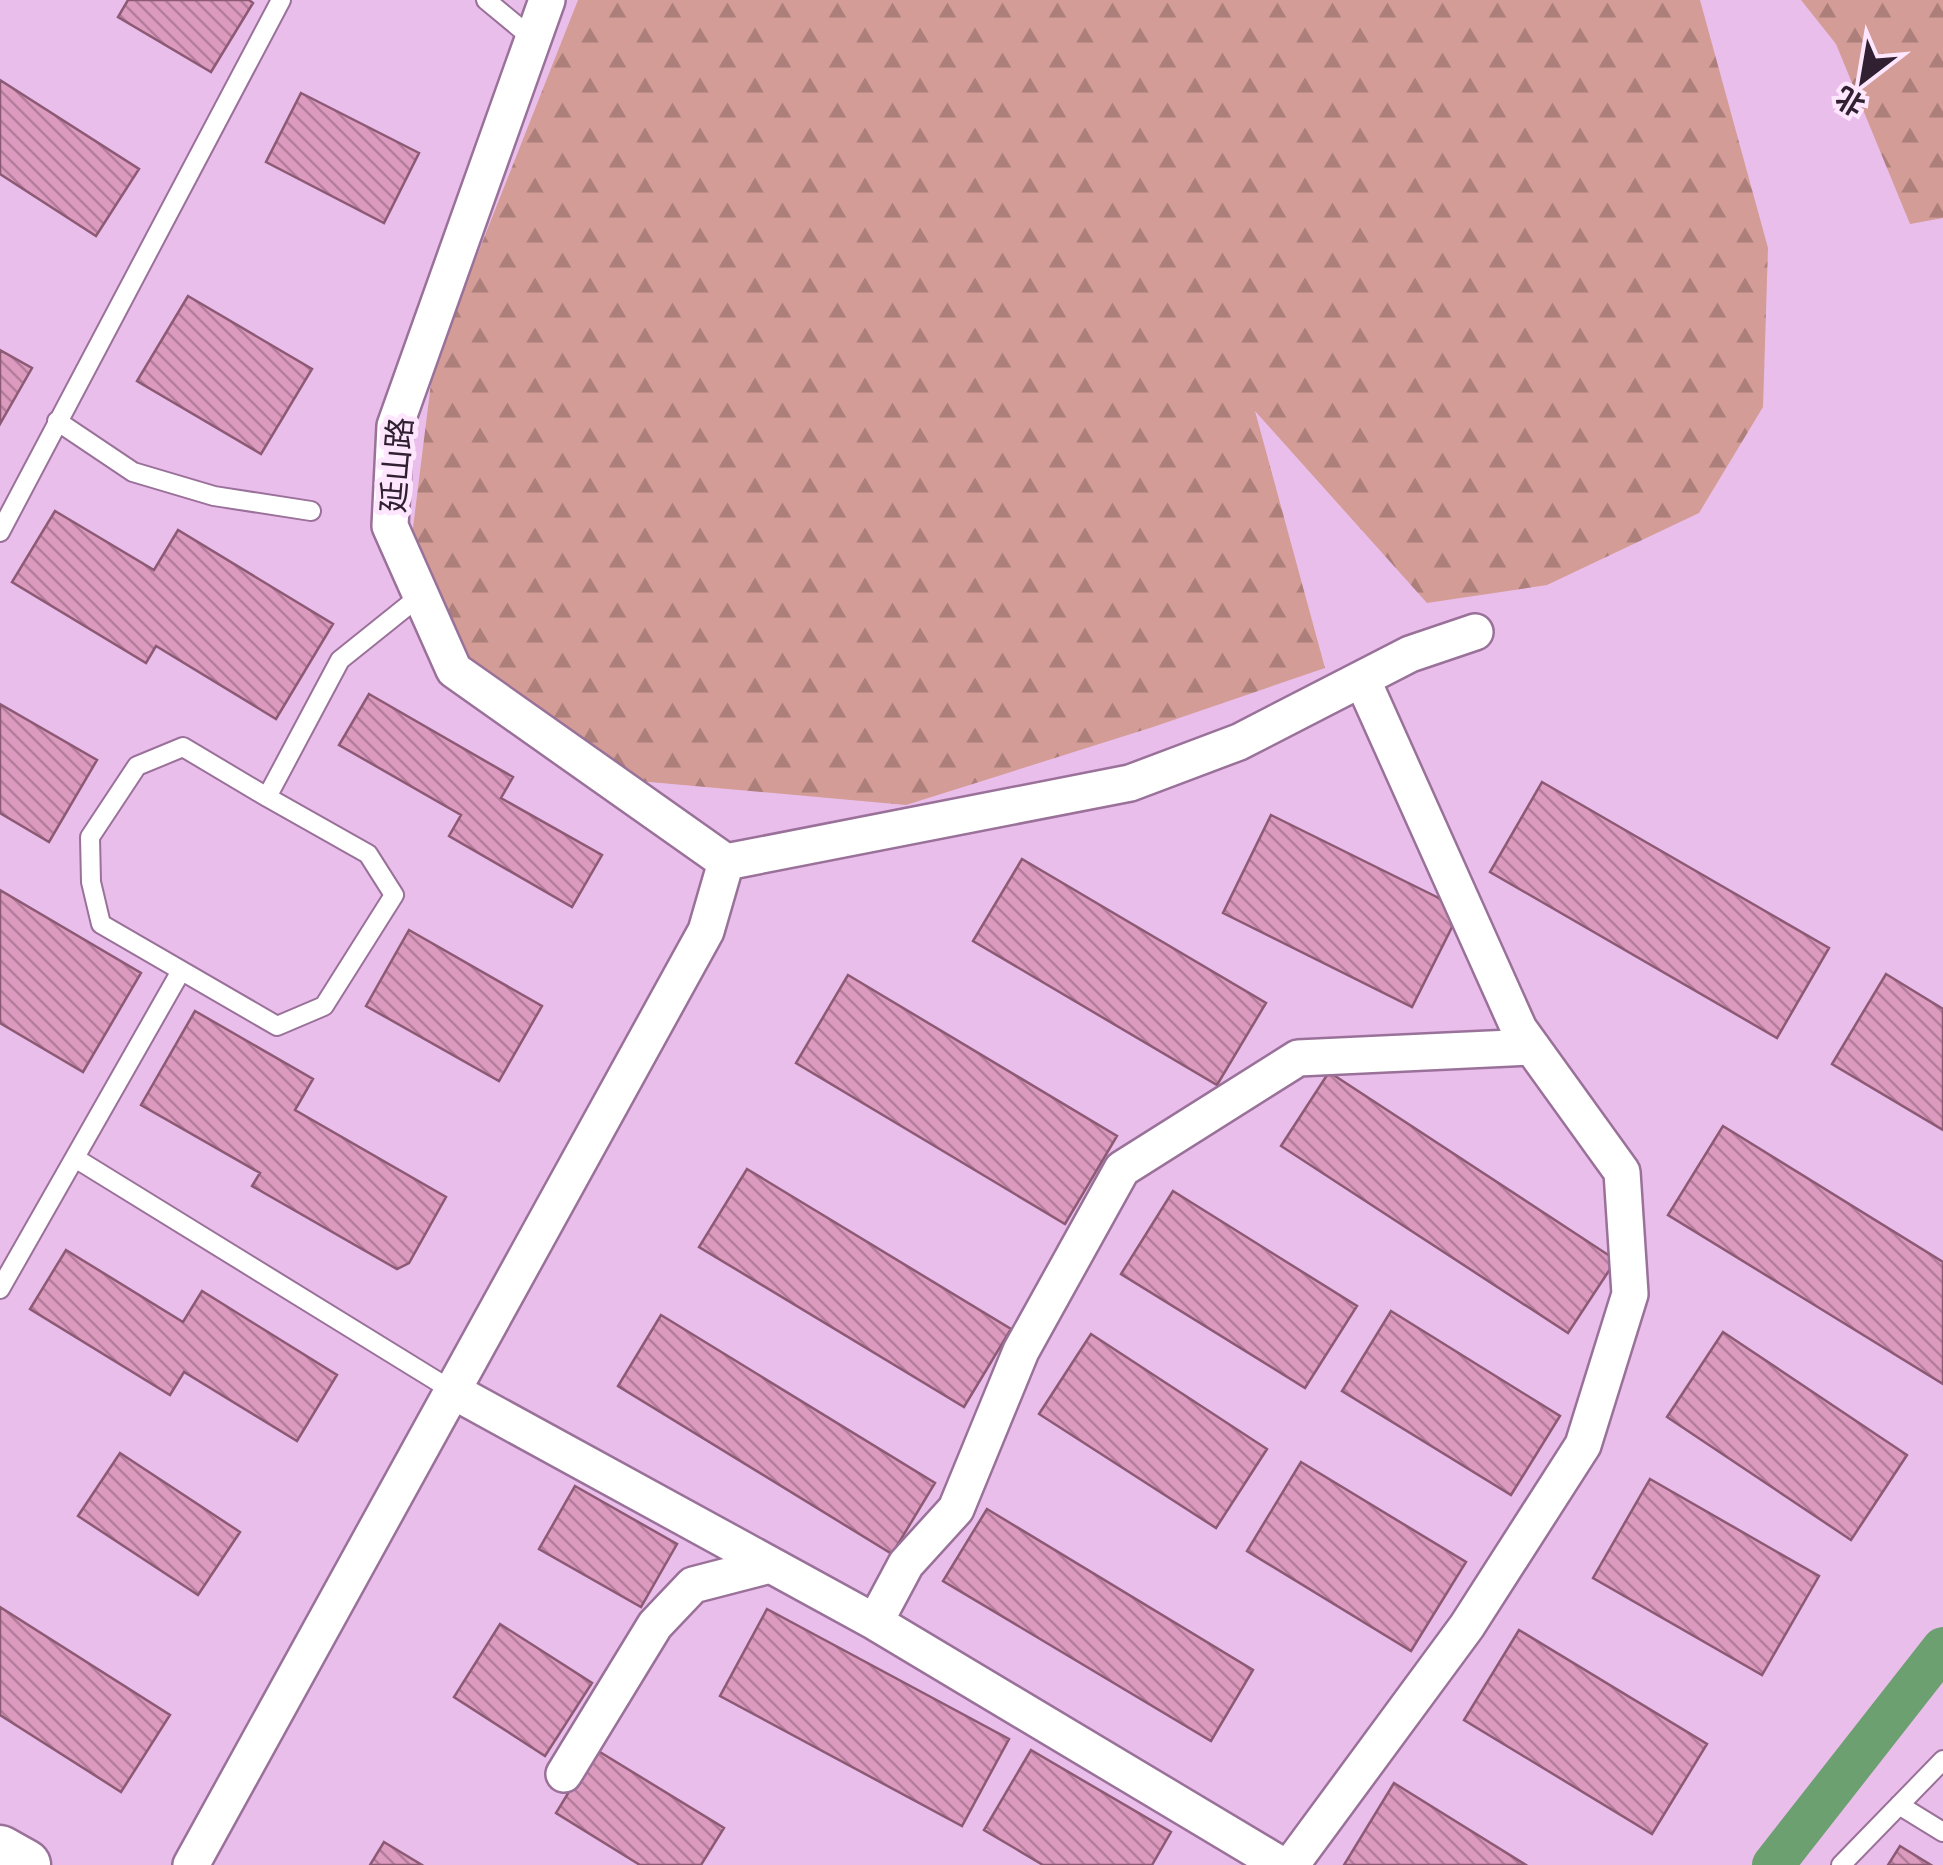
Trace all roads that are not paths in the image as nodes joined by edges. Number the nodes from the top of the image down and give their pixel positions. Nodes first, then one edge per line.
1 (281, 0) edge
2 (486, 0) edge
3 (547, 0) edge
4 (533, 39) junction
5 (57, 421) junction
6 (311, 511) dead end
7 (0, 532) edge
8 (421, 595) junction
9 (1475, 632) dead end
10 (1362, 679) junction
11 (267, 797) junction
12 (726, 862) junction
13 (181, 971) junction
14 (1532, 1047) junction
15 (75, 1158) junction
16 (0, 1289) edge
17 (453, 1391) junction
18 (770, 1565) junction
19 (875, 1622) junction
20 (1943, 1760) edge
21 (564, 1774) dead end
22 (1898, 1805) junction
23 (1943, 1832) edge
24 (0, 1851) edge
25 (25, 1865) edge
26 (190, 1865) edge
27 (1281, 1865) edge
28 (1290, 1865) edge
29 (1841, 1865) edge

1 - 5 lane
2 - 4 lane
3 - 4 street, 延山路
4 - 8 street, 延山路
5 - 6 lane
5 - 7 lane
8 - 11 lane
8 - 12 street, 延山路
9 - 10 street
10 - 12 street
10 - 14 street
11 - 13 lane
11 - 13 lane
12 - 17 street
13 - 15 lane
14 - 19 street
14 - 28 street
15 - 16 lane
15 - 17 lane
17 - 18 street
17 - 26 street
18 - 19 street
18 - 21 street
19 - 27 street
20 - 22 lane
22 - 23 lane
22 - 29 lane
24 - 25 main road

